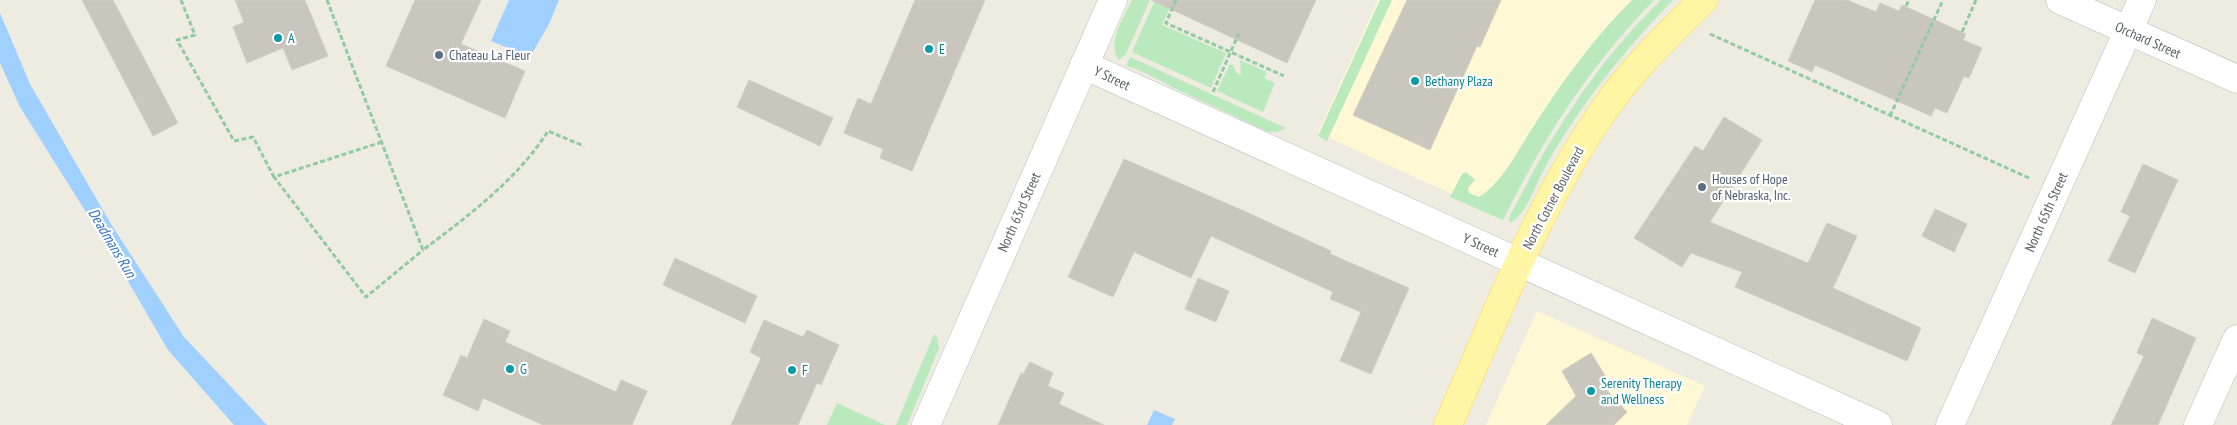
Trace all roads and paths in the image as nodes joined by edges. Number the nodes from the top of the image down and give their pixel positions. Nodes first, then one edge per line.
1 (181, 0) edge
2 (327, 0) edge
3 (1113, 0) edge
4 (1176, 0) edge
5 (1703, 0) edge
6 (1909, 0) edge
7 (1942, 0) edge
8 (1976, 0) edge
9 (2060, 0) edge
10 (2142, 0) edge
11 (1906, 6) dead end
12 (2128, 30) junction
13 (1962, 32) dead end
14 (1239, 33) dead end
15 (1710, 34) dead end
16 (1231, 52) junction
17 (1084, 65) junction
18 (1284, 76) dead end
19 (2237, 79) edge
20 (1213, 92) dead end
21 (1890, 116) junction
22 (382, 142) junction
23 (584, 146) dead end
24 (274, 177) junction
25 (2029, 178) dead end
26 (423, 250) junction
27 (1520, 263) junction
28 (2237, 339) edge
29 (926, 425) edge
30 (1448, 425) edge
31 (1878, 425) edge
32 (1950, 425) edge
33 (2198, 425) edge

1 - 24 path
2 - 22 path
3 - 17 street, North 63rd Street
4 - 16 path
5 - 27 main road, North Cotner Boulevard
6 - 11 path
7 - 21 path
8 - 13 path
9 - 12 street, Orchard Street
10 - 12 street, North 65th Street
12 - 19 street, Orchard Street
12 - 32 street, North 65th Street
14 - 16 path
15 - 21 path
16 - 18 path
16 - 20 path
17 - 27 street, Y Street
17 - 29 street, North 63rd Street
21 - 25 path
22 - 24 path
22 - 26 path
23 - 26 path
24 - 26 path
27 - 30 main road, North Cotner Boulevard
27 - 31 street, Y Street
28 - 33 street

